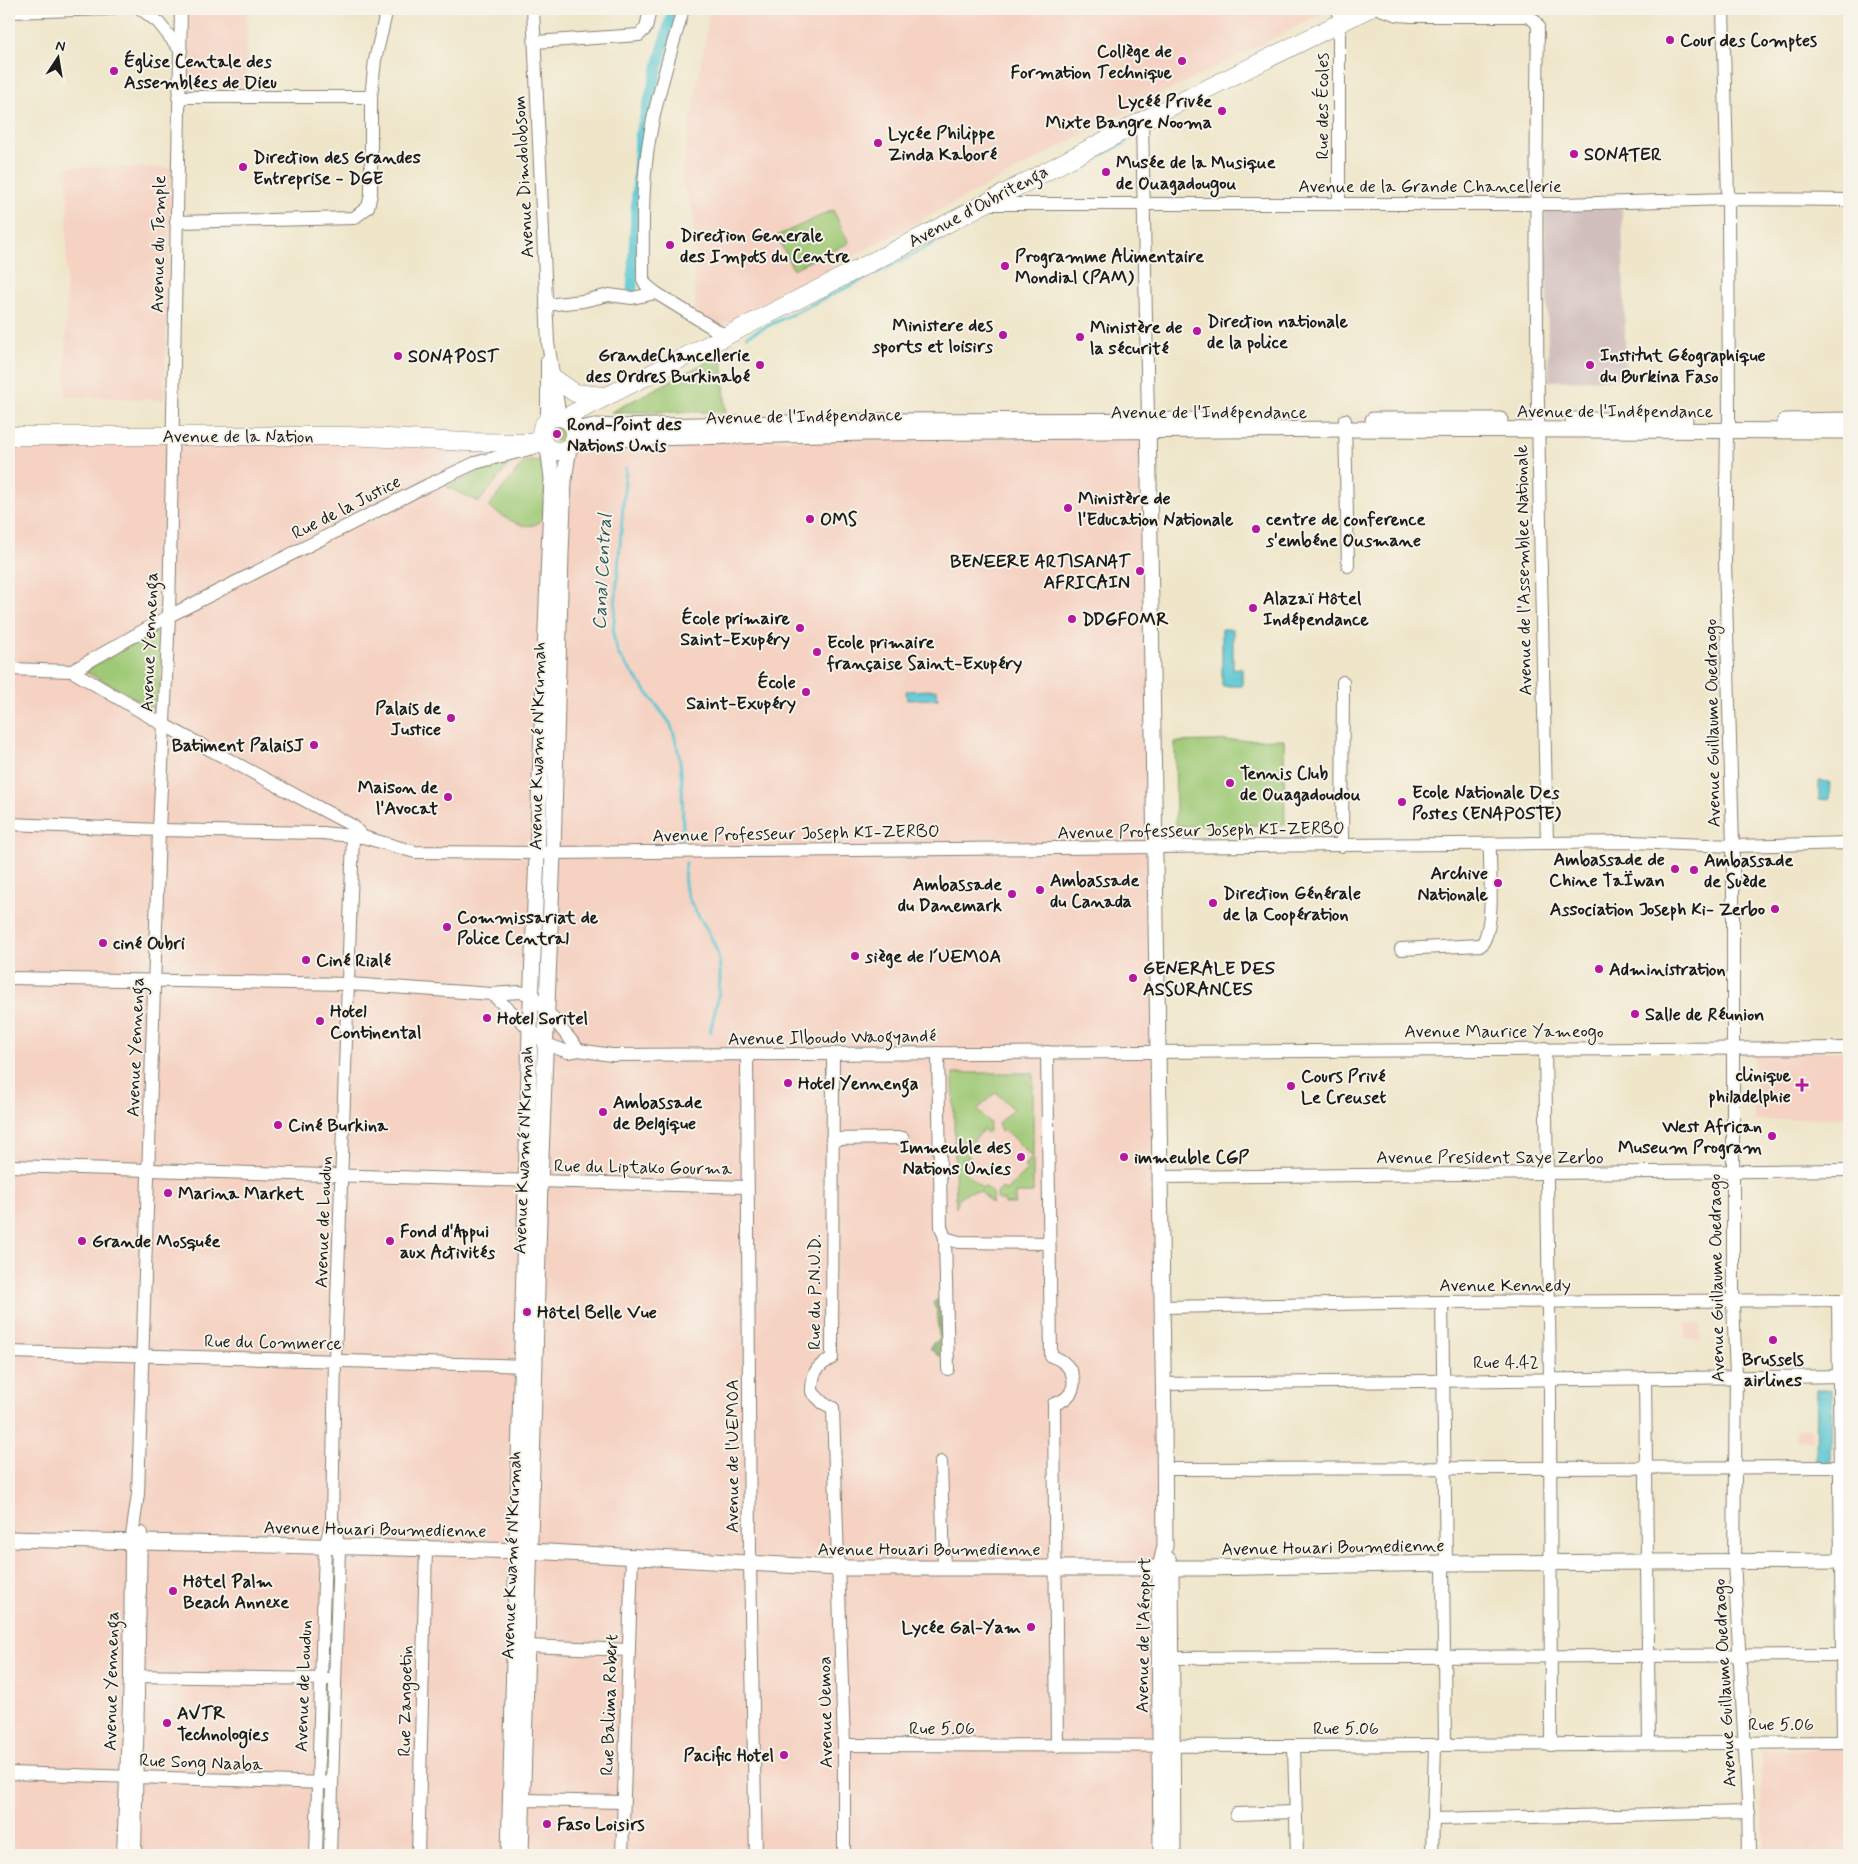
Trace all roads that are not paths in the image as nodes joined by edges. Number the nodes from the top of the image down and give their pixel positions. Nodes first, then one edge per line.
1 (111, 9) edge
2 (141, 9) edge
3 (181, 9) edge
4 (387, 9) edge
5 (533, 9) edge
6 (650, 9) edge
7 (683, 9) edge
8 (1368, 9) edge
9 (1380, 9) edge
10 (1723, 9) edge
11 (9, 12) edge
12 (1339, 16) edge
13 (535, 42) junction
14 (181, 51) junction
15 (178, 97) junction
16 (371, 97) junction
17 (1142, 121) junction
18 (1728, 199) junction
19 (1849, 200) edge
20 (1339, 203) junction
21 (981, 204) junction
22 (1145, 204) junction
23 (1535, 204) junction
24 (176, 222) junction
25 (656, 293) junction
26 (546, 305) junction
27 (724, 335) junction
28 (548, 343) junction
29 (555, 379) junction
30 (612, 394) junction
31 (1849, 420) edge
32 (1537, 424) junction
33 (1148, 425) junction
34 (1345, 425) junction
35 (1728, 425) junction
36 (1849, 432) edge
37 (558, 434) junction
38 (9, 436) edge
39 (171, 437) junction
40 (1348, 566) dead end
41 (168, 616) junction
42 (9, 669) edge
43 (72, 671) junction
44 (1343, 682) dead end
45 (164, 725) junction
46 (548, 755) junction
47 (9, 824) edge
48 (159, 830) junction
49 (358, 836) junction
50 (1547, 842) junction
51 (1849, 843) edge
52 (1490, 845) junction
53 (1342, 846) junction
54 (1732, 846) junction
55 (1156, 848) junction
56 (536, 853) junction
57 (553, 853) junction
58 (1401, 949) dead end
59 (9, 978) edge
60 (155, 982) junction
61 (349, 984) junction
62 (492, 994) junction
63 (532, 995) junction
64 (546, 1010) junction
65 (530, 1030) junction
66 (546, 1044) junction
67 (1545, 1048) junction
68 (1731, 1048) junction
69 (1849, 1048) edge
70 (579, 1050) junction
71 (1160, 1051) junction
72 (1047, 1052) junction
73 (938, 1053) junction
74 (833, 1054) junction
75 (747, 1056) junction
76 (832, 1138) junction
77 (903, 1138) dead end
78 (9, 1166) edge
79 (148, 1168) junction
80 (1849, 1170) edge
81 (1732, 1172) junction
82 (1547, 1174) junction
83 (343, 1175) junction
84 (1160, 1177) junction
85 (534, 1182) junction
86 (746, 1187) junction
87 (945, 1238) junction
88 (1049, 1243) junction
89 (1844, 1300) edge
90 (1442, 1302) junction
91 (1549, 1302) junction
92 (1733, 1302) junction
93 (1161, 1307) junction
94 (9, 1352) edge
95 (144, 1356) junction
96 (335, 1360) junction
97 (529, 1366) junction
98 (948, 1369) dead end
99 (1736, 1376) junction
100 (1843, 1376) edge
101 (1645, 1378) junction
102 (1444, 1380) junction
103 (1550, 1380) junction
104 (1163, 1384) junction
105 (941, 1462) dead end
106 (1844, 1467) edge
107 (1551, 1468) junction
108 (1646, 1468) junction
109 (1164, 1469) junction
110 (1736, 1469) junction
111 (1445, 1470) junction
112 (9, 1539) edge
113 (137, 1543) junction
114 (332, 1548) junction
115 (426, 1549) junction
116 (524, 1550) junction
117 (632, 1556) junction
118 (1845, 1561) edge
119 (1646, 1562) junction
120 (1734, 1562) junction
121 (1552, 1563) junction
122 (750, 1564) junction
123 (1444, 1564) junction
124 (1165, 1567) junction
125 (839, 1568) junction
126 (944, 1568) junction
127 (1055, 1568) junction
128 (524, 1637) junction
129 (629, 1650) junction
130 (1648, 1655) junction
131 (1740, 1655) junction
132 (1845, 1655) edge
133 (1551, 1656) junction
134 (1444, 1657) junction
135 (1166, 1658) junction
136 (135, 1676) junction
137 (321, 1679) junction
138 (335, 1680) junction
139 (1745, 1741) junction
140 (1846, 1742) edge
141 (1649, 1743) junction
142 (844, 1745) junction
143 (1440, 1745) junction
144 (1551, 1745) junction
145 (1058, 1746) junction
146 (1166, 1746) junction
147 (1294, 1746) junction
148 (9, 1773) edge
149 (132, 1778) junction
150 (318, 1783) junction
151 (331, 1783) junction
152 (523, 1800) junction
153 (624, 1802) junction
154 (1295, 1812) junction
155 (1748, 1812) junction
156 (1236, 1814) dead end
157 (1434, 1819) junction
158 (124, 1855) edge
159 (135, 1855) edge
160 (316, 1855) edge
161 (330, 1855) edge
162 (418, 1855) edge
163 (509, 1855) edge
164 (521, 1855) edge
165 (622, 1855) edge
166 (756, 1855) edge
167 (844, 1855) edge
168 (1161, 1855) edge
169 (1173, 1855) edge
170 (1296, 1855) edge
171 (1432, 1855) edge
172 (1749, 1855) edge

1 - 11 street
2 - 14 street
3 - 14 street, Avenue du Temple
4 - 16 street
5 - 13 street, Avenue Dimdolobsom
6 - 13 street
7 - 25 street
8 - 12 highway, Avenue d'Oubritenga
9 - 23 street, Avenue de l'Assemblee Nationale
10 - 18 street, Avenue Guillaume Ouedraogo
12 - 17 highway, Avenue d'Oubritenga
12 - 20 street, Rue des Écoles
13 - 26 street, Avenue Dimdolobsom
14 - 15 street, Avenue du Temple
15 - 16 street
15 - 24 street, Avenue du Temple
16 - 24 street
17 - 21 highway, Avenue d'Oubritenga
17 - 22 street
18 - 19 street, Avenue de la Grande Chancellerie
18 - 23 street, Avenue de la Grande Chancellerie
18 - 35 street, Avenue Guillaume Ouedraogo
20 - 22 street, Avenue de la Grande Chancellerie
20 - 23 street, Avenue de la Grande Chancellerie
21 - 22 street, Avenue de la Grande Chancellerie
21 - 27 highway, Avenue d'Oubritenga
22 - 33 street
23 - 32 street, Avenue de l'Assemblee Nationale
24 - 39 street, Avenue du Temple
25 - 26 street
25 - 27 street
26 - 28 street, Avenue Dimdolobsom
27 - 30 highway, Avenue d'Oubritenga
28 - 29 street, Avenue Dimdolobsom
28 - 37 street, Avenue Dimdolobsom
29 - 30 highway
29 - 37 street, Avenue Dimdolobsom
30 - 37 highway, Avenue d'Oubritenga
31 - 35 main road, Avenue de l'Indépendance
32 - 34 main road, Avenue de l'Indépendance
32 - 35 main road, Avenue de l'Indépendance
32 - 50 street, Avenue de l'Assemblee Nationale
33 - 34 main road, Avenue de l'Indépendance
33 - 37 main road, Avenue de l'Indépendance
33 - 55 main road, Avenue de l'Aéroport
34 - 40 street
35 - 36 main road, Avenue de l'Indépendance
35 - 54 street, Avenue Guillaume Ouedraogo
37 - 39 highway, Avenue de la Nation
37 - 41 street, Rue de la Justice
37 - 46 main road, Avenue Kwamé N'Krumah
38 - 39 highway, Avenue de la Nation
39 - 41 street, Avenue Yennenga
41 - 43 street, Rue de la Justice
41 - 45 street, Avenue Yennenga
42 - 43 street
43 - 45 street
44 - 53 street
45 - 48 street, Avenue Yennenga
45 - 49 street
46 - 56 main road, Avenue Kwamé N'Krumah
46 - 57 main road, Avenue Kwamé N'Krumah
47 - 48 street
48 - 49 street
48 - 60 street, Avenue Yennenga
49 - 56 street, Avenue Professeur Joseph KI-ZERBO
49 - 61 street, Avenue de Loudun
50 - 52 street, Avenue Professeur Joseph KI-ZERBO
50 - 54 street, Avenue Professeur Joseph KI-ZERBO
51 - 54 street, Avenue Professeur Joseph KI-ZERBO
52 - 53 street, Avenue Professeur Joseph KI-ZERBO
52 - 58 street
53 - 55 street, Avenue Professeur Joseph KI-ZERBO
54 - 68 street, Avenue Guillaume Ouedraogo
55 - 57 street, Avenue Professeur Joseph KI-ZERBO
55 - 71 main road, Avenue de l'Aéroport
56 - 57 street, Avenue Professeur Joseph KI-ZERBO
56 - 63 main road, Avenue Kwamé N'Krumah
57 - 64 main road, Avenue Kwamé N'Krumah
59 - 60 street
60 - 61 street
60 - 79 street, Avenue Yennenga
61 - 62 street
61 - 83 street, Avenue de Loudun
62 - 63 street
62 - 65 street
63 - 64 street
63 - 65 main road, Avenue Kwamé N'Krumah
64 - 66 main road, Avenue Kwamé N'Krumah
64 - 70 street
65 - 66 street
65 - 85 main road, Avenue Kwamé N'Krumah
66 - 70 street, Avenue Ilboudo Waogyandé
66 - 85 main road, Avenue Kwamé N'Krumah
67 - 68 street, Avenue Maurice Yameogo
67 - 71 street, Avenue Maurice Yameogo
67 - 82 street
68 - 69 street, Avenue Maurice Yameogo
68 - 81 street, Avenue Guillaume Ouedraogo
70 - 75 street, Avenue Ilboudo Waogyandé
71 - 72 street, Avenue Ilboudo Waogyandé
71 - 84 main road, Avenue de l'Aéroport
72 - 73 street, Avenue Ilboudo Waogyandé
72 - 88 street
73 - 74 street, Avenue Ilboudo Waogyandé
73 - 87 street
74 - 75 street, Avenue Ilboudo Waogyandé
74 - 76 street, Rue du P.N.U.D.
75 - 86 street, Avenue de l'UEMOA
76 - 77 street
76 - 125 street, Rue du P.N.U.D.
78 - 79 street, Rue du Liptako Gourma
79 - 83 street, Rue du Liptako Gourma
79 - 95 street, Avenue Yennenga
80 - 81 street, Avenue President Saye Zerbo
81 - 82 street, Avenue President Saye Zerbo
81 - 92 street, Avenue Guillaume Ouedraogo
82 - 84 street, Avenue President Saye Zerbo
82 - 91 street
83 - 85 street, Rue du Liptako Gourma
83 - 96 street, Avenue de Loudun
84 - 93 main road, Avenue de l'Aéroport
85 - 86 street, Rue du Liptako Gourma
85 - 97 main road, Avenue Kwamé N'Krumah
86 - 122 street, Avenue de l'UEMOA
87 - 88 street
87 - 98 street
88 - 127 street
89 - 92 street, Avenue Kennedy
89 - 100 street
90 - 91 street, Avenue Kennedy
90 - 93 street, Avenue Kennedy
90 - 102 street
91 - 92 street, Avenue Kennedy
91 - 103 street
92 - 99 street, Avenue Guillaume Ouedraogo
93 - 104 main road, Avenue de l'Aéroport
94 - 95 street, Rue du Commerce
95 - 96 street, Rue du Commerce
95 - 113 street, Avenue Yennenga
96 - 97 street, Rue du Commerce
96 - 114 street, Avenue de Loudun
97 - 116 main road, Avenue Kwamé N'Krumah
99 - 100 street, Rue 4.42
99 - 101 street, Rue 4.42
99 - 110 street, Avenue Guillaume Ouedraogo
100 - 106 street
101 - 103 street, Rue 4.42
101 - 108 street
102 - 103 street, Rue 4.42
102 - 104 street, Rue 4.42
102 - 111 street
103 - 107 street
104 - 109 main road, Avenue de l'Aéroport
105 - 126 street
106 - 110 street
106 - 118 street
107 - 108 street
107 - 111 street
107 - 121 street
108 - 110 street
108 - 119 street
109 - 111 street
109 - 124 main road, Avenue de l'Aéroport
110 - 120 street, Avenue Guillaume Ouedraogo
111 - 123 street
112 - 113 main road, Avenue Houari Boumedienne
113 - 114 main road, Avenue Houari Boumedienne
113 - 136 street, Avenue Yennenga
114 - 115 main road, Avenue Houari Boumedienne
114 - 137 street, Avenue de Loudun
114 - 138 street, Avenue de Loudun
115 - 116 main road, Avenue Houari Boumedienne
115 - 162 street, Rue Zangoetin
116 - 117 main road, Avenue Houari Boumedienne
116 - 128 main road, Avenue Kwamé N'Krumah
117 - 122 main road, Avenue Houari Boumedienne
117 - 129 street, Rue Balima Robert
118 - 120 main road, Avenue Houari Boumedienne
118 - 132 street
119 - 120 main road, Avenue Houari Boumedienne
119 - 121 main road, Avenue Houari Boumedienne
119 - 130 street
120 - 131 street, Avenue Guillaume Ouedraogo
121 - 123 main road, Avenue Houari Boumedienne
121 - 133 street
122 - 125 main road, Avenue Houari Boumedienne
122 - 166 street, Avenue de l'UEMOA
123 - 124 main road, Avenue Houari Boumedienne
123 - 134 street
124 - 127 main road, Avenue Houari Boumedienne
124 - 135 main road, Avenue de l'Aéroport
125 - 126 main road, Avenue Houari Boumedienne
125 - 142 street, Avenue Uemoa
126 - 127 main road, Avenue Houari Boumedienne
127 - 145 street
128 - 129 street
128 - 152 main road, Avenue Kwamé N'Krumah
128 - 163 main road, Avenue Kwamé N'Krumah
129 - 153 street, Rue Balima Robert
130 - 131 street
130 - 133 street
130 - 141 street
131 - 132 street
131 - 139 street, Avenue Guillaume Ouedraogo
132 - 140 street
133 - 134 street
133 - 144 street
134 - 135 street
134 - 143 street
135 - 146 main road, Avenue de l'Aéroport
136 - 137 street
136 - 149 street, Avenue Yennenga
137 - 138 street
137 - 150 street, Avenue de Loudun
138 - 151 street, Avenue de Loudun
139 - 140 street, Rue 5.06
139 - 141 street, Rue 5.06
139 - 155 street, Avenue Guillaume Ouedraogo
141 - 144 street, Rue 5.06
142 - 145 street, Rue 5.06
142 - 167 street, Avenue Uemoa
143 - 144 street, Rue 5.06
143 - 147 street, Rue 5.06
143 - 157 street
145 - 146 street, Rue 5.06
146 - 147 street, Rue 5.06
146 - 168 main road, Avenue de l'Aéroport
146 - 169 main road, Avenue de l'Aéroport
147 - 154 street
148 - 149 street, Rue Song Naaba
149 - 150 street, Rue Song Naaba
149 - 158 street, Avenue Yennenga
149 - 159 street, Avenue Yennenga
150 - 151 street, Rue Song Naaba
150 - 160 street, Avenue de Loudun
151 - 161 street, Avenue de Loudun
152 - 153 street
152 - 164 main road, Avenue Kwamé N'Krumah
153 - 165 street, Rue Balima Robert
154 - 156 street
154 - 170 street
155 - 157 street
155 - 172 street, Avenue Guillaume Ouedraogo
157 - 171 street

